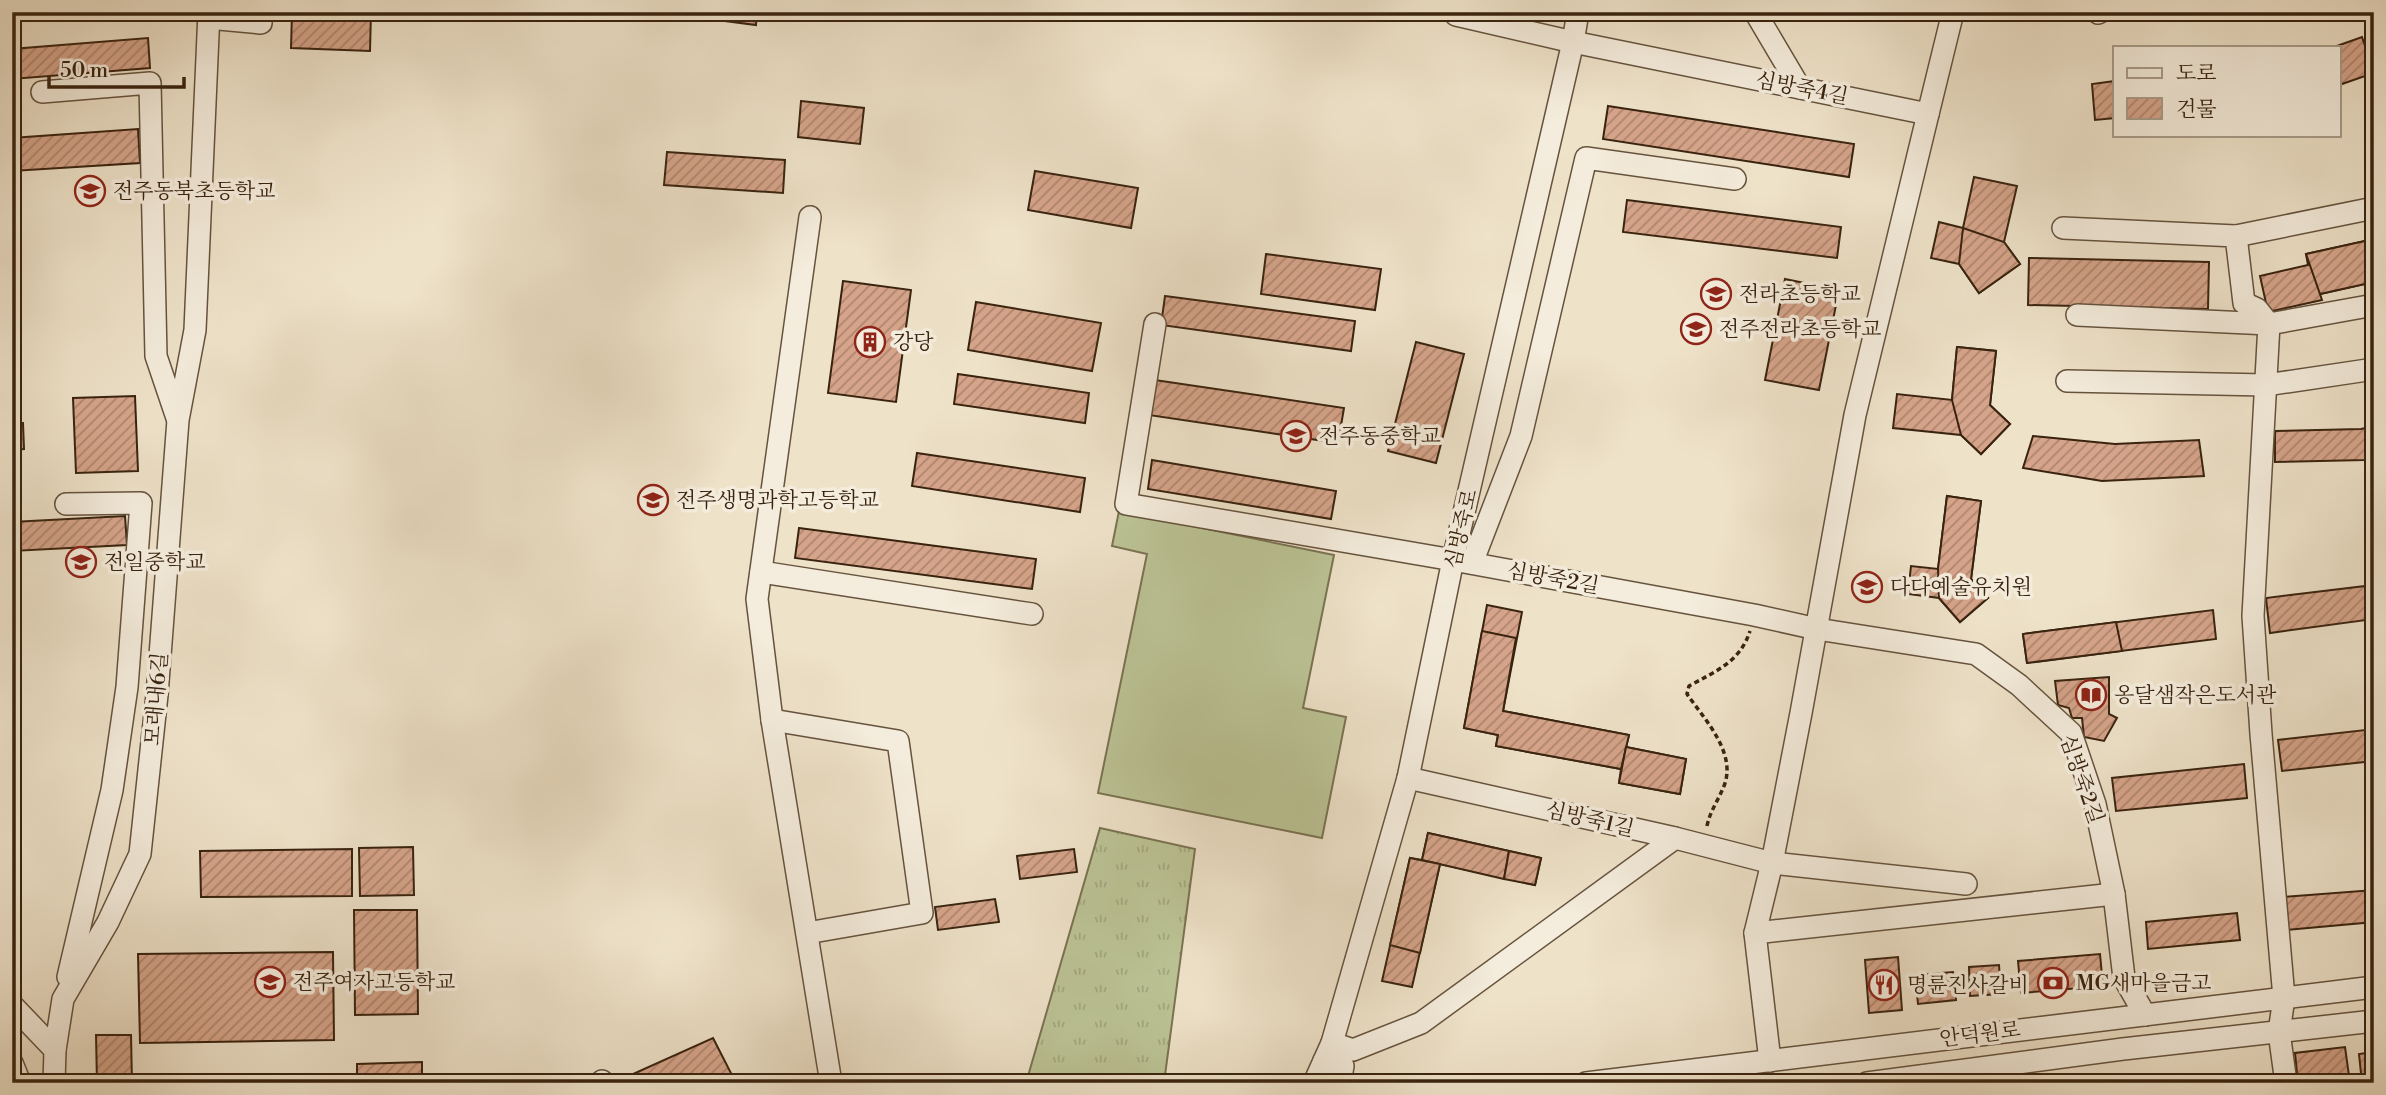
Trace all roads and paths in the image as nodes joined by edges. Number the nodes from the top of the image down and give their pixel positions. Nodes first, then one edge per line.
1 (261, 12) edge
2 (1578, 12) edge
3 (1755, 12) edge
4 (1954, 12) edge
5 (1455, 14) edge
6 (208, 15) edge
7 (1573, 42) junction
8 (1800, 88) junction
9 (42, 92) dead end
10 (1928, 114) junction
11 (1735, 179) dead end
12 (2374, 208) edge
13 (810, 217) dead end
14 (2063, 228) dead end
15 (2236, 236) junction
16 (2374, 305) edge
17 (2077, 316) dead end
18 (1155, 324) dead end
19 (2269, 324) junction
20 (2374, 369) edge
21 (2067, 381) dead end
22 (2266, 385) junction
23 (178, 421) junction
24 (66, 503) dead end
25 (1463, 561) junction
26 (761, 572) junction
27 (1032, 614) dead end
28 (1754, 615) junction
29 (1817, 629) junction
30 (772, 720) junction
31 (1408, 778) junction
32 (1675, 838) junction
33 (1704, 846) junction
34 (1772, 863) junction
35 (1966, 884) dead end
36 (2114, 894) junction
37 (807, 933) junction
38 (1755, 933) junction
39 (2374, 987) edge
40 (2284, 998) junction
41 (63, 999) junction
42 (12, 1005) edge
43 (2145, 1015) junction
44 (2374, 1021) edge
45 (2279, 1032) junction
46 (1921, 1041) junction
47 (55, 1050) junction
48 (1328, 1052) junction
49 (1770, 1061) junction
50 (12, 1063) edge
51 (1928, 1079) edge
52 (20, 1083) edge
53 (54, 1083) edge
54 (831, 1083) edge
55 (1314, 1083) edge
56 (1340, 1083) edge
57 (1586, 1083) edge
58 (1867, 1083) edge
59 (2286, 1083) edge

1 - 6 street
2 - 7 street, 심방죽로
3 - 8 street
4 - 10 street
5 - 7 street, 심방죽4길
6 - 23 street, 모래내6길
7 - 8 street, 심방죽4길
7 - 25 street, 심방죽로
8 - 10 street, 심방죽4길
9 - 23 street
10 - 29 street
11 - 25 street
12 - 15 street
13 - 26 street
14 - 15 street
15 - 19 street
16 - 19 street
17 - 19 street
18 - 25 street, 심방죽2길
19 - 22 street
20 - 22 street
21 - 22 street
22 - 40 street
23 - 41 street, 모래내6길
24 - 41 street
25 - 28 street, 심방죽2길
25 - 31 street, 심방죽로
26 - 27 street
26 - 30 street
28 - 29 street, 심방죽2길
28 - 33 path
29 - 34 street
29 - 36 street, 심방죽2길
30 - 37 street
30 - 37 street
31 - 32 street, 심방죽1길
31 - 48 street, 심방죽로
32 - 33 street, 심방죽1길
32 - 48 street
33 - 34 street, 심방죽1길
34 - 35 street, 심방죽1길
34 - 38 street
36 - 38 street
36 - 43 street, 심방죽2길
37 - 54 street
38 - 49 street
39 - 40 street, 안덕원로
40 - 43 street, 안덕원로
40 - 45 street
41 - 47 street, 모래내6길
42 - 47 street
43 - 46 street, 안덕원로
44 - 45 street, 안덕원로
45 - 51 street, 안덕원로
45 - 59 street
46 - 49 street, 안덕원로
46 - 51 street
47 - 53 street, 모래내6길
48 - 55 street, 심방죽로
48 - 56 street
49 - 57 street, 안덕원로
50 - 52 street
51 - 58 street, 안덕원로

